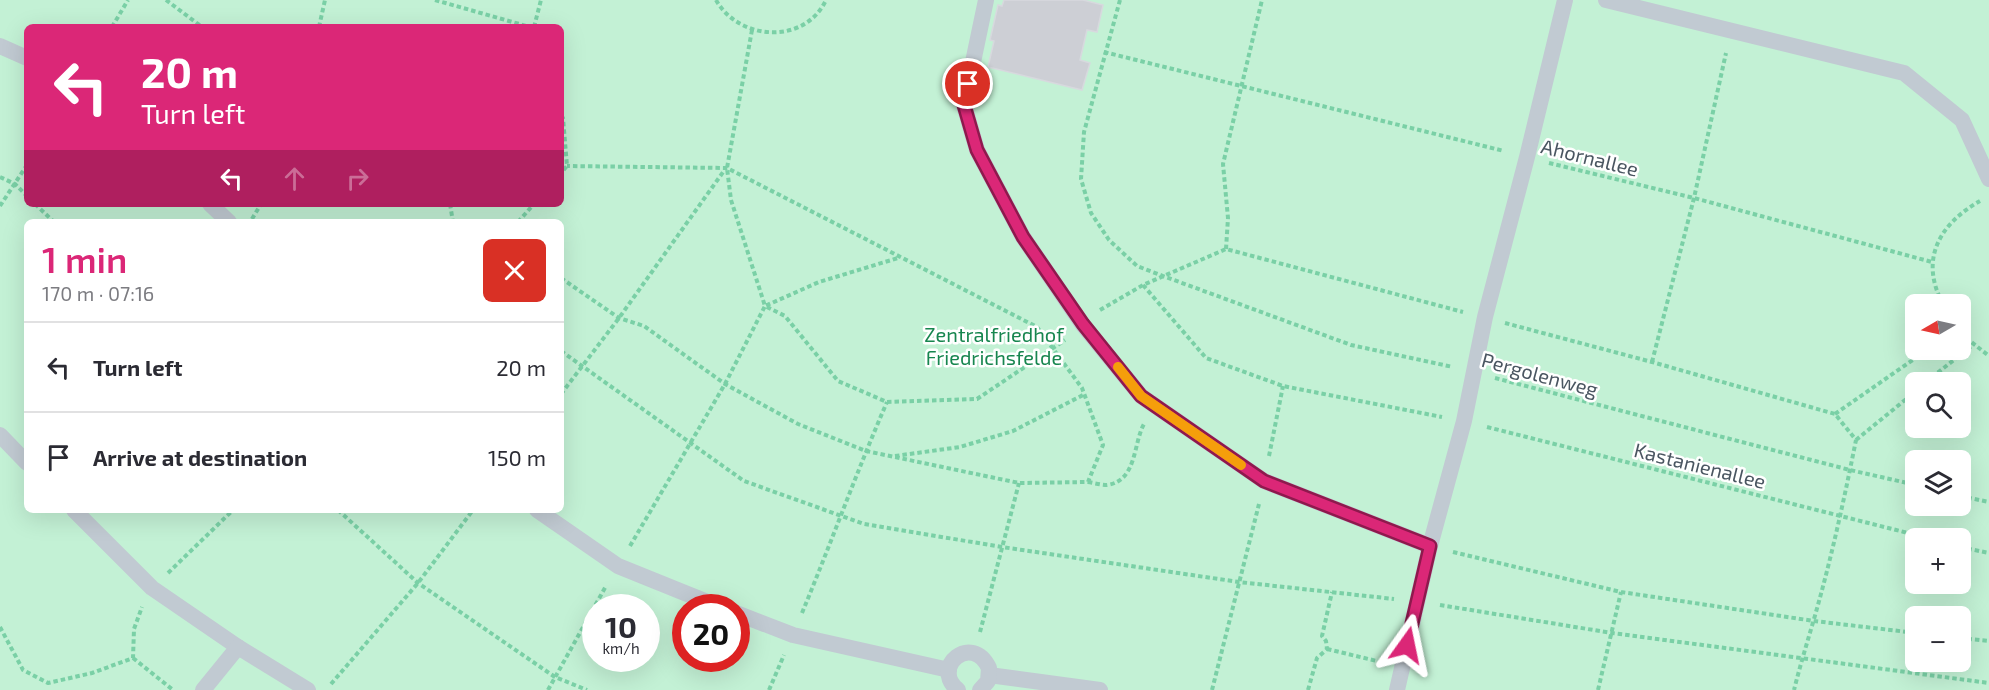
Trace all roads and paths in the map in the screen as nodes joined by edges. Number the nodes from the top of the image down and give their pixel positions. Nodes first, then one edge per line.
1 (128, 0) edge
2 (166, 0) edge
3 (325, 0) edge
4 (435, 0) edge
5 (541, 0) edge
6 (716, 0) edge
7 (826, 0) edge
8 (986, 0) edge
9 (1120, 0) edge
10 (1262, 0) edge
11 (1565, 0) edge
12 (1606, 0) edge
13 (114, 24) edge
14 (198, 24) edge
15 (320, 24) edge
16 (521, 24) edge
17 (533, 24) edge
18 (752, 30) junction
19 (1731, 31) junction
20 (0, 46) edge
21 (1104, 52) junction
22 (24, 57) edge
23 (1240, 86) junction
24 (564, 130) edge
25 (1527, 157) junction
26 (564, 166) edge
27 (567, 166) junction
28 (727, 168) junction
29 (24, 170) edge
30 (564, 170) edge
31 (0, 177) edge
32 (1989, 179) edge
33 (15, 184) junction
34 (24, 193) edge
35 (1694, 198) junction
36 (1989, 198) edge
37 (0, 206) edge
38 (38, 207) edge
39 (213, 207) edge
40 (531, 207) edge
41 (51, 219) edge
42 (226, 219) edge
43 (521, 219) edge
44 (1226, 249) junction
45 (900, 257) junction
46 (1932, 262) junction
47 (1163, 276) junction
48 (564, 280) edge
49 (1143, 285) junction
50 (1937, 294) edge
51 (765, 306) junction
52 (1101, 310) dead end
53 (1485, 317) junction
54 (619, 318) junction
55 (1971, 342) edge
56 (1974, 344) junction
57 (1053, 349) junction
58 (564, 353) edge
59 (1989, 356) edge
60 (1913, 360) edge
61 (1652, 362) junction
62 (582, 367) junction
63 (1476, 372) junction
64 (1939, 372) edge
65 (725, 384) junction
66 (1283, 386) junction
67 (564, 390) edge
68 (1085, 394) junction
69 (1905, 400) edge
70 (887, 402) junction
71 (1154, 405) junction
72 (1835, 414) junction
73 (1464, 422) junction
74 (0, 435) edge
75 (1856, 440) junction
76 (690, 443) junction
77 (866, 451) junction
78 (891, 457) junction
79 (24, 460) edge
80 (1850, 471) junction
81 (1264, 481) junction
82 (1088, 482) junction
83 (1019, 483) junction
84 (1905, 483) edge
85 (1971, 498) edge
86 (1989, 502) edge
87 (77, 513) edge
88 (230, 513) edge
89 (342, 513) edge
90 (471, 513) edge
91 (541, 513) edge
92 (1841, 515) junction
93 (842, 516) junction
94 (1905, 532) edge
95 (1430, 546) junction
96 (1002, 547) junction
97 (1971, 549) edge
98 (1989, 553) edge
99 (618, 566) junction
100 (1239, 582) junction
101 (418, 583) junction
102 (152, 588) junction
103 (1332, 592) junction
104 (1622, 592) junction
105 (687, 594) edge
106 (1416, 601) junction
107 (750, 618) edge
108 (1814, 621) junction
109 (0, 627) edge
110 (1905, 632) edge
111 (1612, 633) junction
112 (793, 635) junction
113 (1971, 639) edge
114 (1989, 641) edge
115 (238, 647) junction
116 (1327, 649) junction
117 (975, 653) junction
118 (1802, 657) junction
119 (133, 658) junction
120 (1402, 667) junction
121 (949, 669) junction
122 (989, 675) junction
123 (555, 677) junction
124 (1989, 683) edge
125 (172, 690) edge
126 (203, 690) edge
127 (308, 690) edge
128 (326, 690) edge
129 (548, 690) edge
130 (587, 690) edge
131 (769, 690) edge
132 (958, 690) edge
133 (980, 690) edge
134 (1100, 690) edge
135 (1212, 690) edge
136 (1308, 690) edge
137 (1397, 690) edge
138 (1598, 690) edge
139 (1794, 690) edge

1 - 13 path
2 - 14 path
3 - 15 path
4 - 16 path
5 - 17 path
6 - 18 path
7 - 18 path
8 - 71 lane
9 - 21 path, Pergolenweg
10 - 23 path
11 - 25 lane
12 - 19 lane
18 - 28 path
19 - 32 lane
19 - 35 path
20 - 22 lane
21 - 23 path, Ahornallee
21 - 47 path, Pergolenweg
23 - 25 path, Ahornallee
23 - 44 path
24 - 27 path
25 - 35 path, Ahornallee
25 - 53 lane
26 - 27 path
27 - 28 path
27 - 30 path
28 - 45 path
28 - 51 path
28 - 54 path
29 - 33 path
31 - 33 path
33 - 34 path
33 - 37 path
35 - 46 path, Ahornallee
35 - 61 path
36 - 46 path
38 - 41 path
39 - 42 lane
40 - 43 path
44 - 47 path
44 - 53 path
45 - 51 path
45 - 57 path
46 - 50 path
47 - 49 path
47 - 63 path, Pergolenweg
48 - 54 path
49 - 52 path
49 - 66 path, Kastanienallee
51 - 65 path
51 - 70 path
53 - 61 path
53 - 63 lane
54 - 62 path
54 - 65 path
55 - 56 path
56 - 59 path
56 - 64 path
57 - 68 path
57 - 70 path
58 - 62 path
60 - 72 path
61 - 72 path
62 - 67 path
62 - 76 path
63 - 73 lane
63 - 80 path, Pergolenweg
65 - 76 path
65 - 77 path
66 - 73 path, Kastanienallee
66 - 81 path
68 - 78 path
68 - 82 path
69 - 75 path
70 - 77 path
71 - 81 lane
71 - 82 path
72 - 75 path
73 - 92 path, Kastanienallee
73 - 95 lane
74 - 79 lane
75 - 80 path
76 - 93 path
76 - 99 path
77 - 78 path
77 - 93 path
78 - 83 path
80 - 84 path, Pergolenweg
80 - 92 path
81 - 95 lane
81 - 100 path
82 - 83 path
83 - 96 path
85 - 86 path
87 - 102 lane
88 - 102 path
89 - 101 path
90 - 101 path
91 - 99 lane
92 - 94 path, Kastanienallee
92 - 108 path
93 - 96 path
93 - 112 path
95 - 104 path
95 - 106 lane
96 - 100 path
96 - 117 path
97 - 98 path
99 - 105 lane
99 - 123 path
100 - 103 path
100 - 135 path
101 - 123 path
101 - 128 path
102 - 115 lane
102 - 119 path
103 - 106 path
103 - 116 path
104 - 108 path
104 - 111 path
106 - 111 path
106 - 120 lane
107 - 112 lane
108 - 110 path
108 - 118 path
109 - 119 path
111 - 118 path
111 - 138 path
112 - 121 lane
112 - 131 path
113 - 114 path
115 - 126 lane
115 - 127 lane
116 - 120 path
116 - 136 path
117 - 121 lane
117 - 122 lane
118 - 124 path
118 - 139 path
119 - 125 path
120 - 137 lane
121 - 132 lane
122 - 133 lane
122 - 134 lane
123 - 129 path
123 - 130 path

